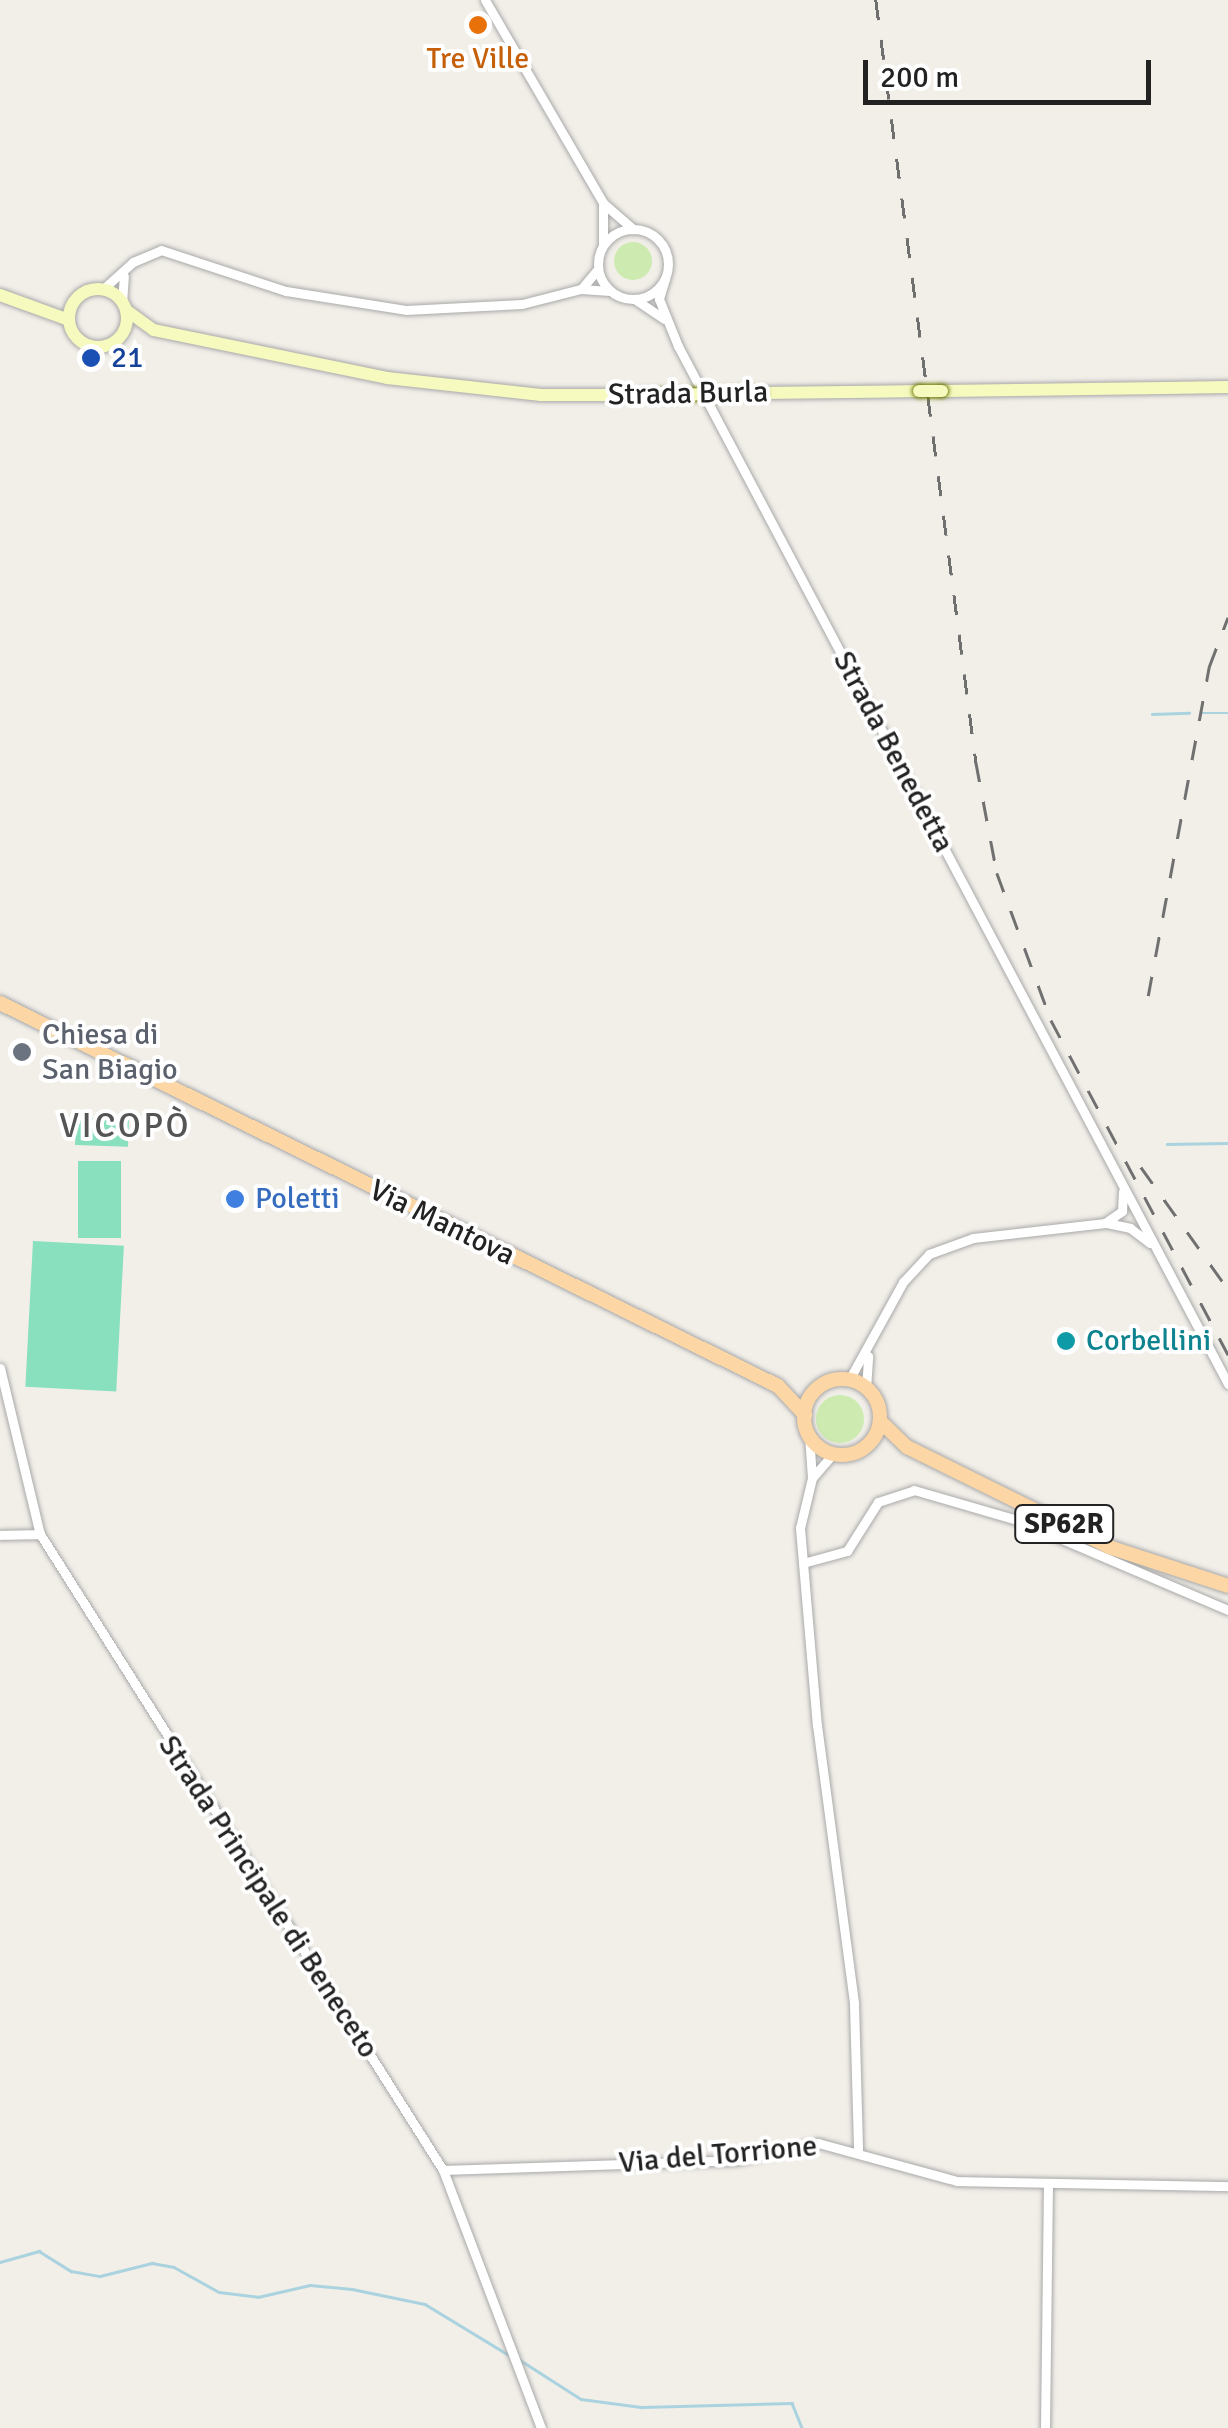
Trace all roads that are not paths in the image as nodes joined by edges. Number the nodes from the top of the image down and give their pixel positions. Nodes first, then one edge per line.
1 (485, 0) edge
2 (603, 204) junction
3 (633, 228) junction
4 (604, 244) junction
5 (598, 269) junction
6 (125, 273) junction
7 (664, 279) junction
8 (581, 289) junction
9 (103, 290) junction
10 (610, 291) junction
11 (0, 295) edge
12 (78, 297) junction
13 (633, 299) junction
14 (40, 306) junction
15 (124, 306) junction
16 (69, 320) junction
17 (668, 324) junction
18 (154, 330) junction
19 (121, 336) junction
20 (1228, 386) edge
21 (0, 1003) edge
22 (1121, 1178) junction
23 (1122, 1211) junction
24 (1106, 1224) junction
25 (1144, 1226) junction
26 (1130, 1228) junction
27 (1158, 1253) junction
28 (868, 1350) junction
29 (0, 1368) edge
30 (849, 1380) junction
31 (1228, 1384) edge
32 (778, 1386) junction
33 (819, 1388) junction
34 (866, 1388) junction
35 (805, 1415) junction
36 (880, 1421) junction
37 (809, 1436) junction
38 (868, 1446) junction
39 (906, 1447) junction
40 (833, 1454) junction
41 (812, 1478) junction
42 (40, 1534) junction
43 (0, 1535) edge
44 (803, 1563) junction
45 (1228, 1586) edge
46 (1228, 1610) edge
47 (858, 2151) junction
48 (443, 2170) junction
49 (1048, 2186) junction
50 (1228, 2186) edge
51 (540, 2428) edge
52 (1044, 2428) edge

1 - 2 street, Strada Benedetta
2 - 3 street, Strada Benedetta
2 - 4 street, Strada Benedetta
3 - 4 street
3 - 7 street, Strada Benedetta
4 - 5 street, Strada Benedetta
5 - 8 street
5 - 10 street
6 - 8 street, Strada Benedetta
6 - 9 street
6 - 15 street
7 - 13 street
7 - 17 street, Strada Benedetta
8 - 10 street, Strada Benedetta
9 - 12 main road, Strada Burla
9 - 15 main road, Strada Burla
10 - 13 street, Strada Benedetta
11 - 14 main road, Strada Burla
12 - 14 main road, Strada Burla
12 - 16 main road
13 - 17 street, Strada Benedetta
14 - 16 main road, Strada Burla
15 - 18 main road, Strada Burla
15 - 19 main road
16 - 19 main road, Strada Burla
17 - 22 street, Strada Benedetta
18 - 19 main road, Strada Burla
18 - 20 main road, Strada Burla, bridge
21 - 32 main road, Via Mantova
22 - 23 street, Strada Benedetta
22 - 25 street, Strada Benedetta
23 - 24 street
23 - 25 street, Strada Benedetta
23 - 26 street, Strada Benedetta
24 - 26 street
24 - 28 street
25 - 27 street, Strada Benedetta
26 - 27 street, Strada Benedetta
27 - 31 street, Strada Benedetta
28 - 30 street
28 - 34 street
29 - 42 street, Strada Principale di Beneceto
30 - 33 main road, Via Mantova
30 - 34 main road
32 - 33 main road, Via Mantova
32 - 35 main road, Via Mantova
33 - 35 main road
34 - 36 main road, SP62R
35 - 37 main road
36 - 38 main road
36 - 39 main road, SP62R
37 - 40 main road
37 - 41 street
38 - 39 main road, SP62R
38 - 40 main road, SP62R
39 - 45 main road, SP62R
40 - 41 street
41 - 44 street
42 - 43 street
42 - 48 street, Strada Principale di Beneceto
44 - 46 street
44 - 47 street
47 - 48 street, Via del Torrione
47 - 49 street, Via del Torrione
48 - 51 street, Strada Principale di Beneceto
49 - 50 street, Via del Torrione
49 - 52 street

